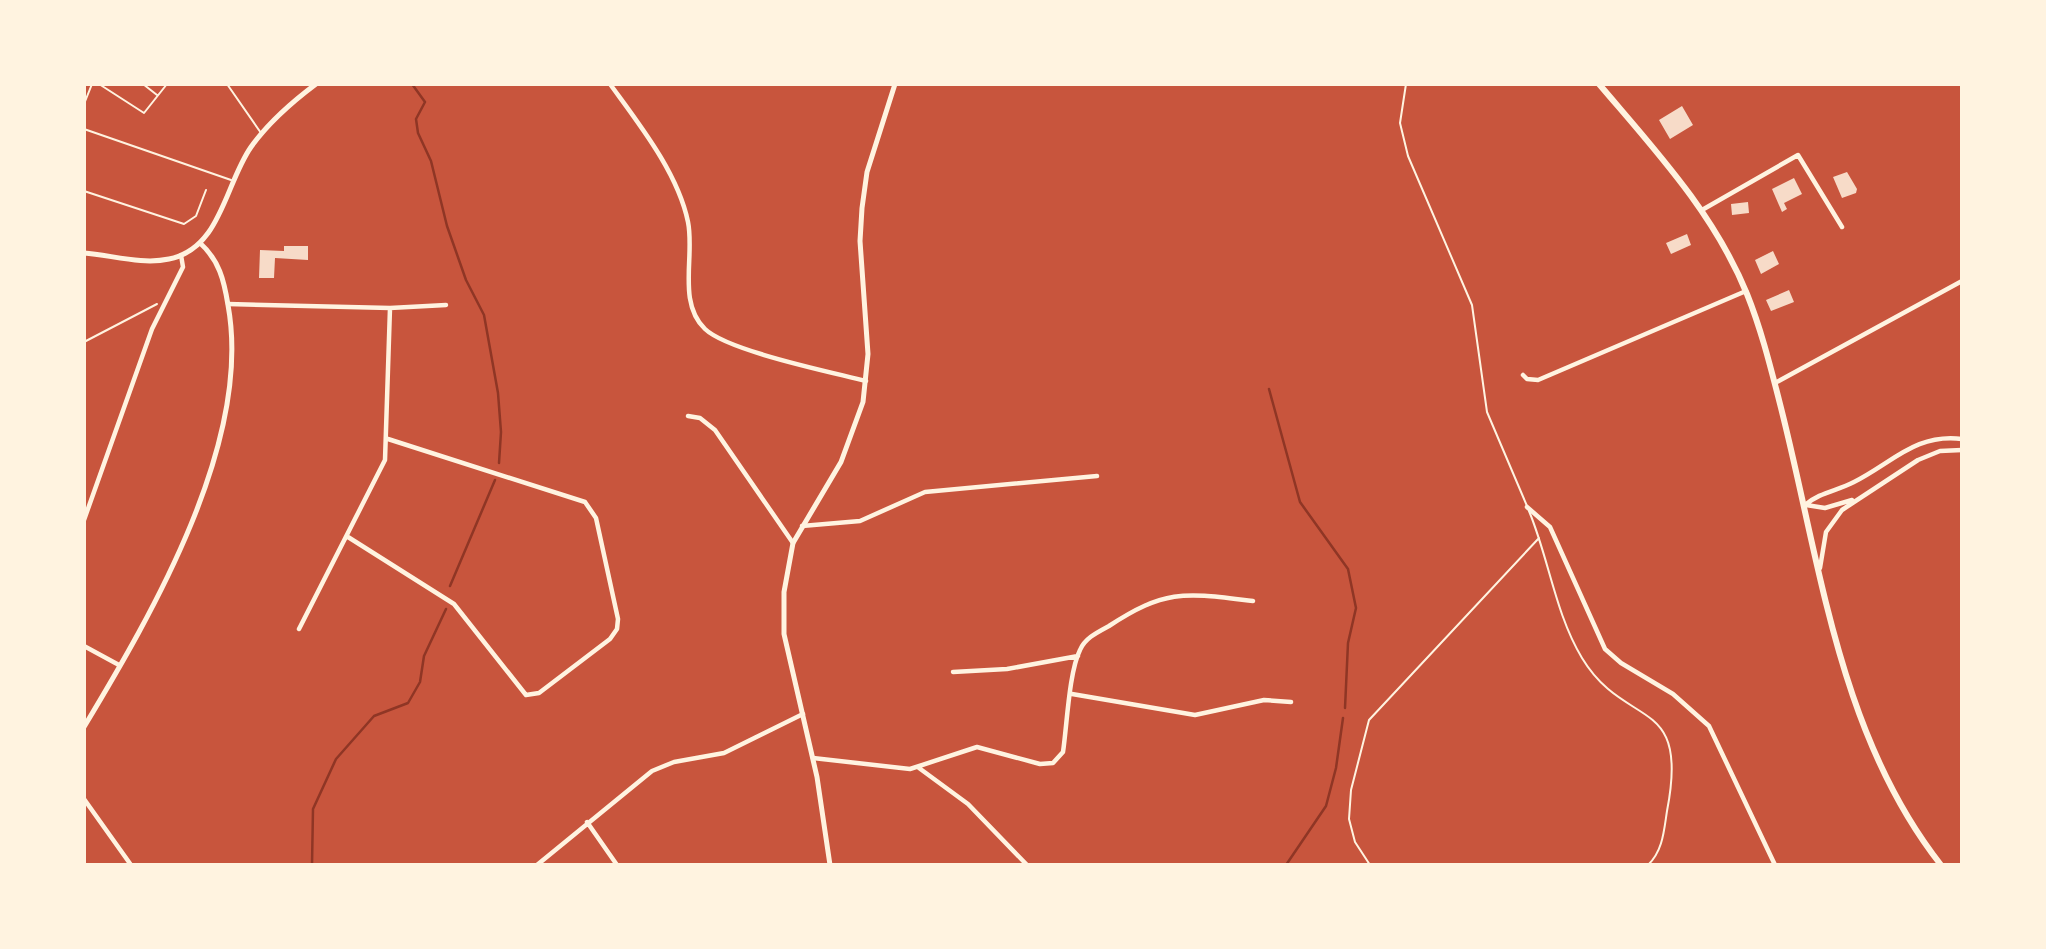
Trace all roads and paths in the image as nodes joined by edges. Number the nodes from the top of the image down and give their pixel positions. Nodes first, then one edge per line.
1 (92, 84) edge
2 (99, 84) edge
3 (143, 84) edge
4 (167, 84) edge
5 (227, 84) edge
6 (316, 84) edge
7 (610, 84) edge
8 (895, 84) edge
9 (1406, 84) edge
10 (1599, 84) edge
11 (158, 96) junction
12 (84, 104) edge
13 (84, 129) edge
14 (262, 134) junction
15 (232, 180) junction
16 (206, 190) dead end
17 (84, 191) edge
18 (1702, 210) junction
19 (1842, 227) dead end
20 (200, 243) junction
21 (84, 253) edge
22 (181, 255) junction
23 (1962, 281) edge
24 (1746, 291) junction
25 (166, 300) junction
26 (228, 304) junction
27 (446, 305) dead end
28 (390, 308) junction
29 (84, 342) edge
30 (1523, 375) dead end
31 (867, 382) junction
32 (1775, 383) junction
33 (688, 416) dead end
34 (388, 439) junction
35 (1962, 439) edge
36 (1962, 450) edge
37 (1097, 476) dead end
38 (1870, 491) junction
39 (1805, 505) junction
40 (1527, 507) junction
41 (84, 520) edge
42 (801, 527) junction
43 (348, 537) junction
44 (1539, 538) junction
45 (793, 543) junction
46 (1819, 569) junction
47 (1253, 601) dead end
48 (299, 629) dead end
49 (84, 646) edge
50 (1078, 656) junction
51 (119, 665) junction
52 (953, 672) dead end
53 (1072, 694) junction
54 (1291, 702) dead end
55 (803, 714) junction
56 (84, 727) edge
57 (813, 758) junction
58 (919, 768) junction
59 (84, 799) edge
60 (587, 822) junction
61 (131, 865) edge
62 (537, 865) edge
63 (617, 865) edge
64 (830, 865) edge
65 (1027, 865) edge
66 (1370, 865) edge
67 (1648, 865) edge
68 (1775, 865) edge
69 (1941, 865) edge

1 - 12 lane
2 - 11 lane
3 - 11 lane
4 - 11 lane
5 - 14 lane
6 - 14 main road
7 - 31 street
8 - 31 main road
9 - 40 lane
10 - 18 main road
13 - 15 lane
14 - 15 main road
15 - 20 main road
16 - 17 lane
18 - 19 street
18 - 24 main road
20 - 22 main road
20 - 26 main road
21 - 22 main road
22 - 25 street
23 - 32 street
24 - 30 street
24 - 32 main road
25 - 29 path
25 - 41 street
26 - 28 street
26 - 51 main road
27 - 28 street
28 - 34 street
31 - 42 main road
32 - 39 main road
33 - 45 street
34 - 43 street
34 - 43 street
35 - 39 street
36 - 38 street
37 - 42 street
38 - 39 street
38 - 46 street
39 - 46 main road
40 - 44 lane
40 - 68 street
42 - 45 main road
43 - 48 street
44 - 66 lane
44 - 67 lane
45 - 55 main road
46 - 69 main road
47 - 50 street
49 - 51 street
50 - 52 street
50 - 53 street
51 - 56 main road
53 - 54 street
53 - 58 street
55 - 57 main road
55 - 60 street
57 - 58 street
57 - 64 main road
58 - 65 street
59 - 61 street
60 - 62 street
60 - 63 street

